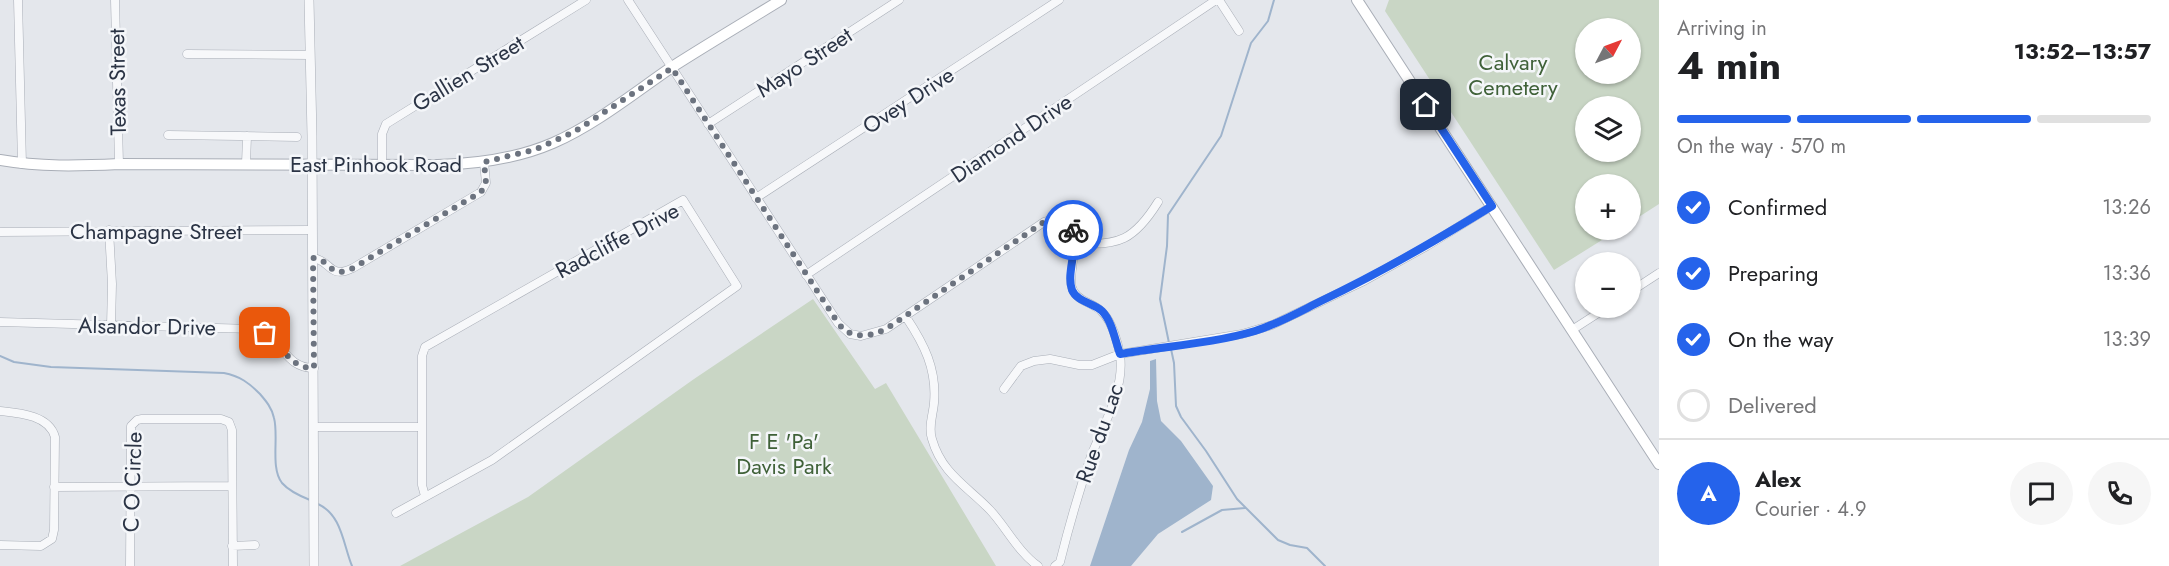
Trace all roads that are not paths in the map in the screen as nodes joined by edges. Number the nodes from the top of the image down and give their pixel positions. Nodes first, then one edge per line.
1 (18, 0) edge
2 (115, 0) edge
3 (309, 0) edge
4 (586, 0) edge
5 (628, 0) edge
6 (781, 0) edge
7 (899, 0) edge
8 (1059, 0) edge
9 (1217, 0) edge
10 (1361, 2) edge
11 (1239, 31) dead end
12 (187, 54) dead end
13 (310, 55) junction
14 (672, 68) junction
15 (708, 124) junction
16 (168, 135) dead end
17 (246, 136) junction
18 (297, 138) dead end
19 (0, 160) edge
20 (484, 162) junction
21 (22, 164) junction
22 (119, 164) junction
23 (246, 164) junction
24 (312, 164) junction
25 (382, 164) junction
26 (756, 198) junction
27 (1158, 202) dead end
28 (1492, 206) junction
29 (109, 230) junction
30 (312, 230) junction
31 (0, 232) edge
32 (1075, 243) junction
33 (313, 258) junction
34 (1659, 273) edge
35 (806, 275) junction
36 (1641, 285) edge
37 (906, 317) junction
38 (1591, 318) edge
39 (0, 322) edge
40 (111, 326) junction
41 (1572, 330) junction
42 (1120, 354) junction
43 (314, 368) junction
44 (1004, 389) dead end
45 (0, 411) edge
46 (315, 427) junction
47 (421, 427) junction
48 (1659, 464) edge
49 (231, 486) junction
50 (54, 487) junction
51 (130, 488) junction
52 (425, 496) junction
53 (396, 513) dead end
54 (0, 545) edge
55 (255, 545) dead end
56 (232, 546) junction
57 (130, 566) edge
58 (233, 566) edge
59 (315, 566) edge
60 (1038, 566) edge
61 (1055, 566) edge

1 - 21 street
2 - 22 street, Texas Street
3 - 13 street
4 - 25 street, Gallien Street
5 - 14 street
6 - 14 main road, East Pinhook Road
7 - 15 street, Mayo Street
8 - 26 street, Ovey Drive
9 - 11 street
9 - 35 street, Diamond Drive
10 - 28 main road
12 - 13 street
13 - 24 street
14 - 15 street
14 - 20 main road, East Pinhook Road
15 - 26 street
16 - 17 street
17 - 18 street
17 - 23 street
19 - 21 main road, East Pinhook Road
20 - 25 main road, East Pinhook Road
20 - 33 street
21 - 22 main road, East Pinhook Road
22 - 23 main road, East Pinhook Road
23 - 24 main road, East Pinhook Road
24 - 25 main road, East Pinhook Road
24 - 30 street
26 - 35 street
27 - 32 street
28 - 41 main road
28 - 42 street
29 - 30 street, Champagne Street
29 - 31 street, Champagne Street
29 - 40 street
30 - 33 street
32 - 37 street
32 - 42 street, Rue du Lac
33 - 43 street
34 - 36 street
35 - 37 street
37 - 60 street
38 - 41 street
39 - 40 street, Alsandor Drive
40 - 43 street, Alsandor Drive
41 - 48 main road
42 - 44 street
42 - 61 street, Rue du Lac
43 - 46 street
45 - 50 street
46 - 47 street
46 - 59 street
47 - 52 street, Radcliffe Drive
47 - 52 street, Radcliffe Drive
49 - 51 street
49 - 51 street, C O Circle
49 - 56 street, C O Circle
50 - 51 street
50 - 54 street
51 - 57 street, C O Circle
52 - 53 street, Radcliffe Drive
55 - 56 street
56 - 58 street, C O Circle

